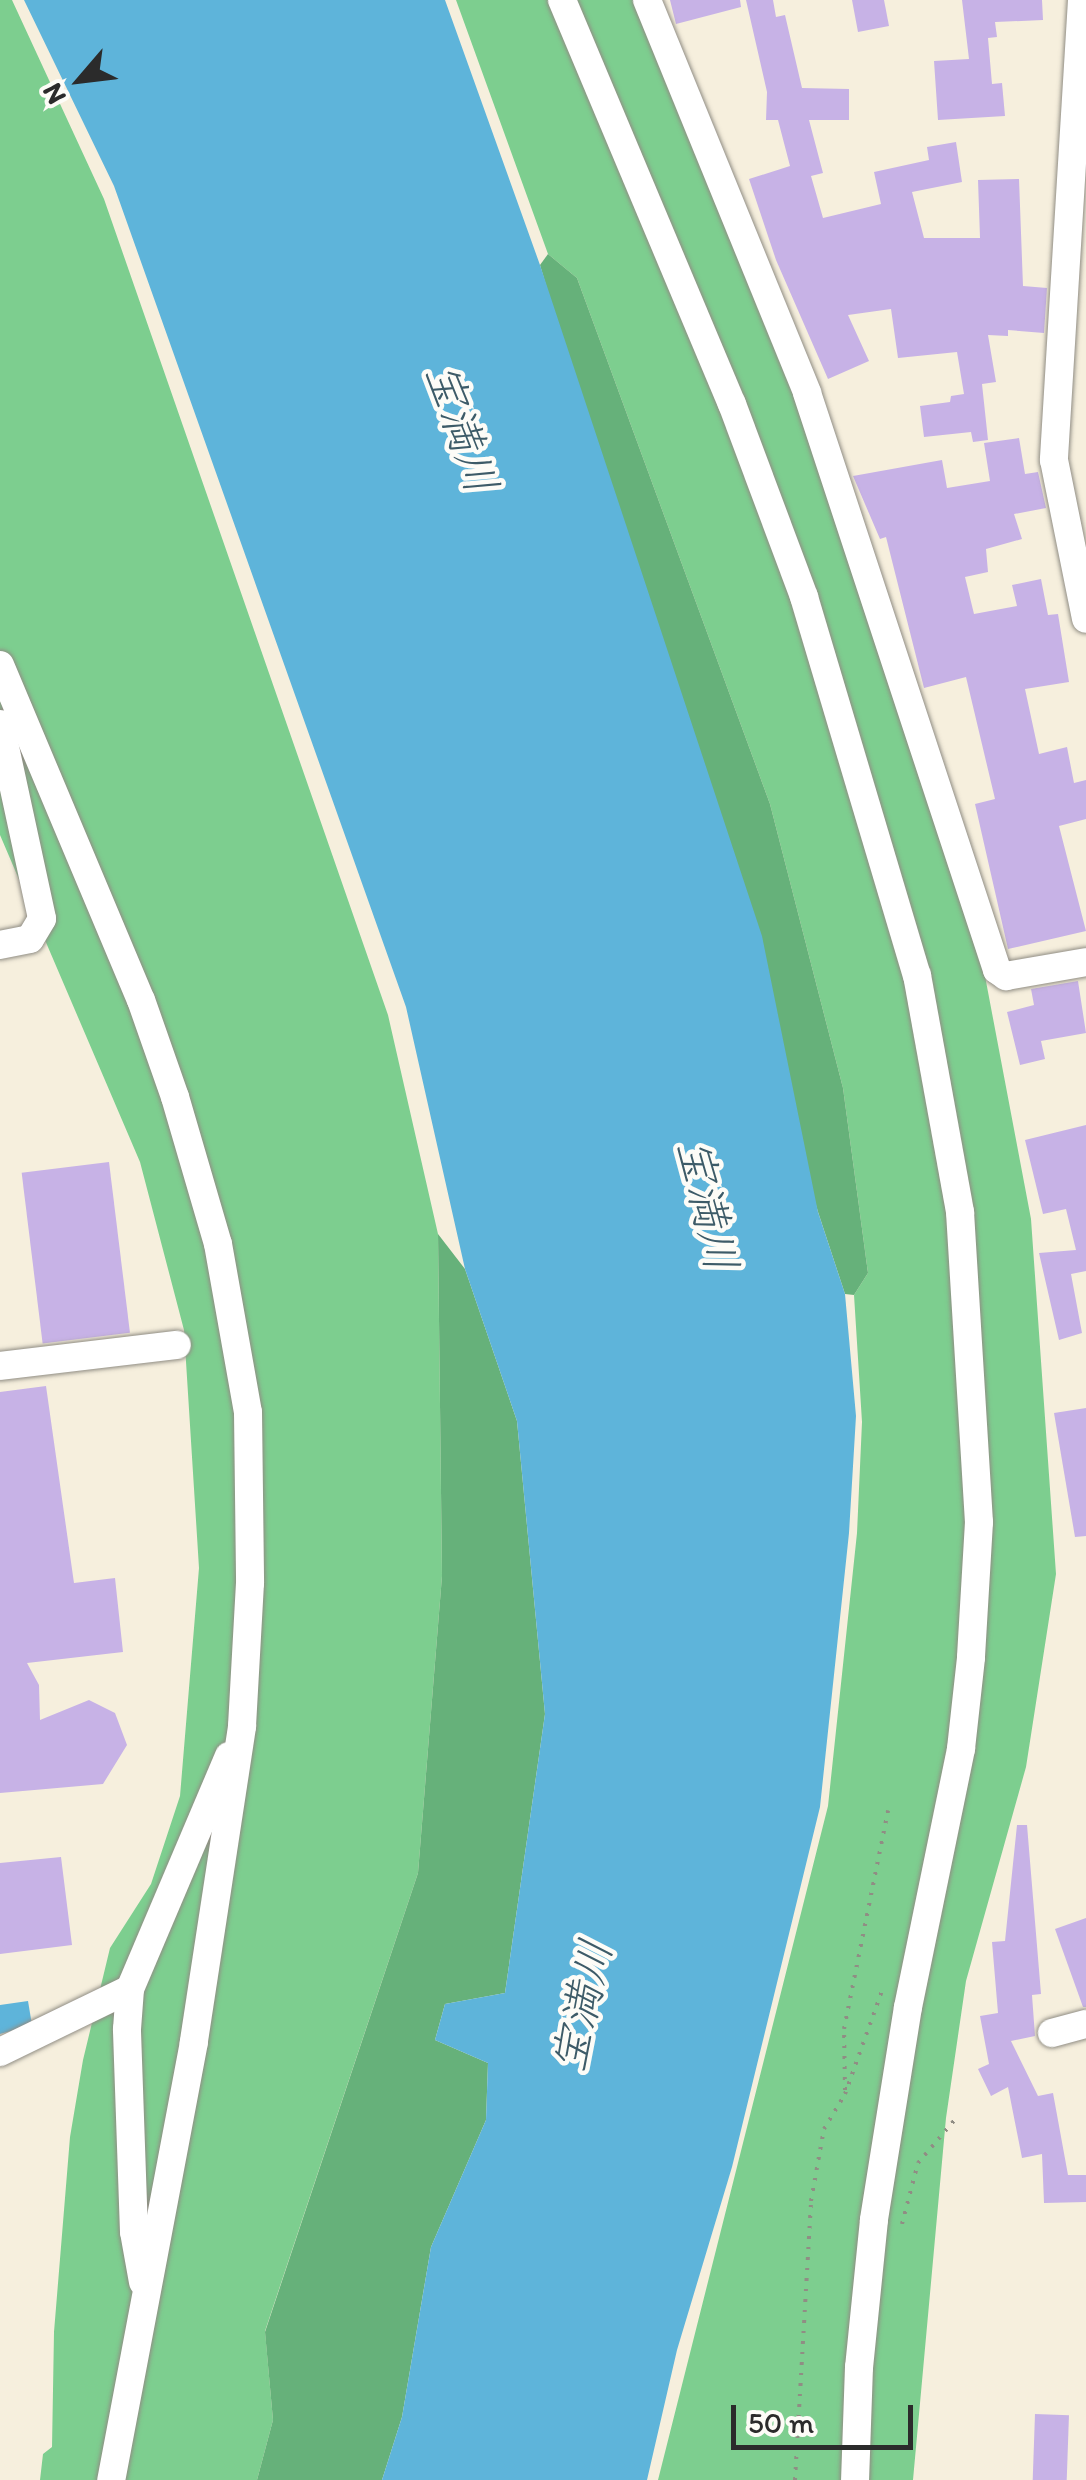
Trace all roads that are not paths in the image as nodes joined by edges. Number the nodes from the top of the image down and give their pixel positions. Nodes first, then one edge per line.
1 (562, 0) edge
2 (647, 0) edge
3 (1082, 0) edge
4 (1086, 619) edge
5 (0, 665) edge
6 (0, 724) edge
7 (0, 945) edge
8 (1086, 962) edge
9 (177, 1345) dead end
10 (0, 1366) edge
11 (242, 1727) junction
12 (130, 1989) junction
13 (1086, 2024) edge
14 (1052, 2033) dead end
15 (0, 2052) edge
16 (145, 2292) junction
17 (111, 2480) edge
18 (855, 2480) edge

1 - 18 street
2 - 8 street
3 - 4 street
5 - 11 street
6 - 7 street
9 - 10 street
11 - 12 street
11 - 16 street
12 - 15 street
12 - 16 street
13 - 14 street
16 - 17 street

